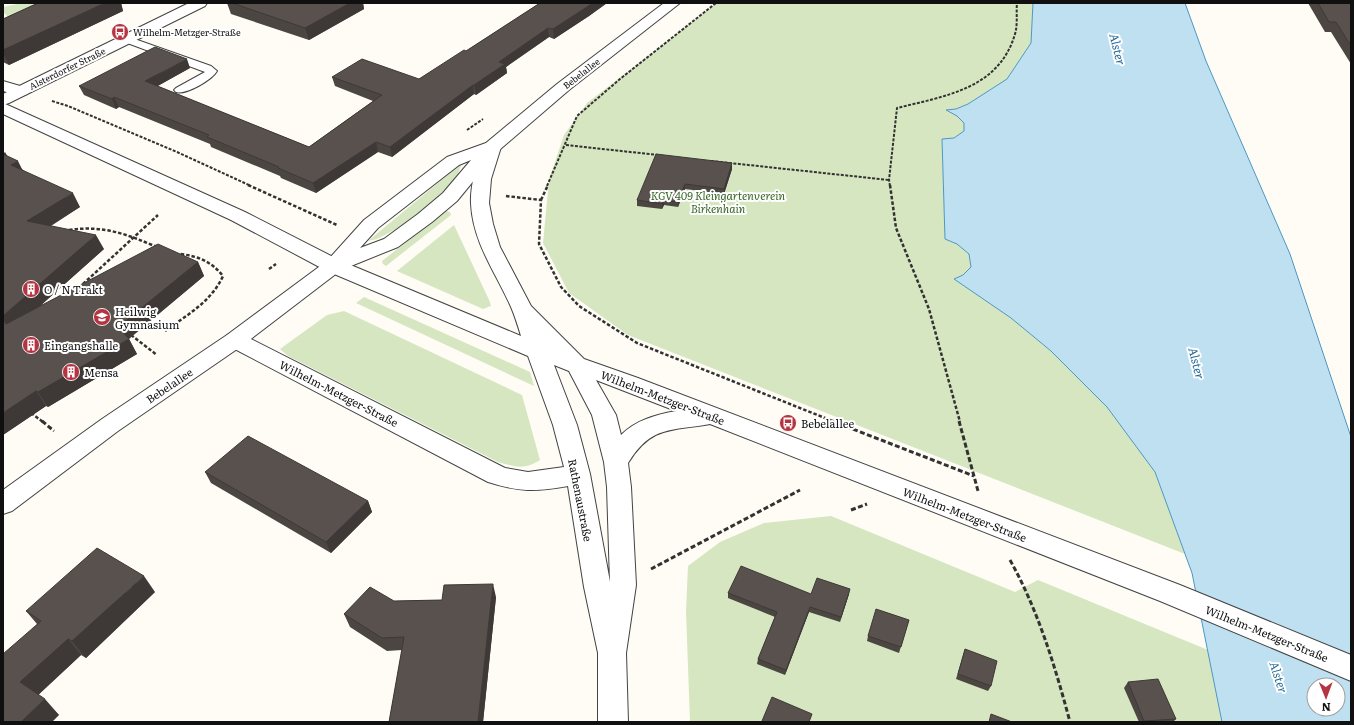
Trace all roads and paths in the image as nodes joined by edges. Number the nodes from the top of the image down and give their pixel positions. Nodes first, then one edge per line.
1 (200, 3) edge
2 (673, 3) edge
3 (716, 3) edge
4 (1017, 3) edge
5 (126, 39) junction
6 (3, 86) edge
7 (180, 90) dead end
8 (21, 91) junction
9 (3, 100) edge
10 (3, 108) edge
11 (566, 145) junction
12 (492, 147) junction
13 (660, 155) edge
14 (708, 160) edge
15 (889, 180) junction
16 (541, 200) junction
17 (480, 203) junction
18 (158, 215) dead end
19 (338, 225) dead end
20 (64, 232) edge
21 (134, 237) junction
22 (160, 248) edge
23 (173, 254) edge
24 (334, 266) junction
25 (78, 289) edge
26 (521, 306) junction
27 (165, 331) dead end
28 (131, 335) edge
29 (234, 340) junction
30 (537, 351) junction
31 (157, 355) dead end
32 (577, 366) junction
33 (25, 408) edge
34 (711, 415) junction
35 (54, 431) dead end
36 (616, 462) junction
37 (578, 474) junction
38 (974, 476) junction
39 (800, 490) dead end
40 (3, 504) edge
41 (987, 522) junction
42 (623, 585) junction
43 (612, 653) junction
44 (1351, 668) edge
45 (613, 722) edge
46 (1070, 722) edge

1 - 5 street, Alsterdorfer Straße
2 - 12 street, Bebelallee
3 - 11 path
4 - 15 path
5 - 7 lane
5 - 8 street, Alsterdorfer Straße
6 - 8 street, Alsterdorfer Straße
8 - 9 street, Alsterdorfer Straße
8 - 19 path
10 - 24 street, Wilhelm-Metzger-Straße
11 - 13 path
11 - 16 path
12 - 17 street, Wilhelm-Metzger-Straße
12 - 24 street, Bebelallee
12 - 24 street, Bebelallee
14 - 15 path
15 - 38 path
16 - 17 path
16 - 38 path
17 - 26 street, Wilhelm-Metzger-Straße
18 - 21 path
20 - 21 path
21 - 22 path
21 - 25 path
23 - 27 path
24 - 29 street, Bebelallee
24 - 30 street, Wilhelm-Metzger-Straße
26 - 30 street, Wilhelm-Metzger-Straße
26 - 32 street, Wilhelm-Metzger-Straße
28 - 31 path
29 - 37 street, Wilhelm-Metzger-Straße
29 - 40 street, Bebelallee
30 - 32 street, Wilhelm-Metzger-Straße
30 - 37 street, Rathenaustraße
32 - 34 street, Wilhelm-Metzger-Straße
32 - 36 street, Rathenaustraße
33 - 35 path
34 - 36 street
34 - 41 street, Wilhelm-Metzger-Straße
36 - 42 street, Rathenaustraße
37 - 43 street, Rathenaustraße
38 - 41 path
39 - 42 path
41 - 44 street, Wilhelm-Metzger-Straße
41 - 46 path
42 - 43 street, Rathenaustraße
43 - 45 street, Rathenaustraße

